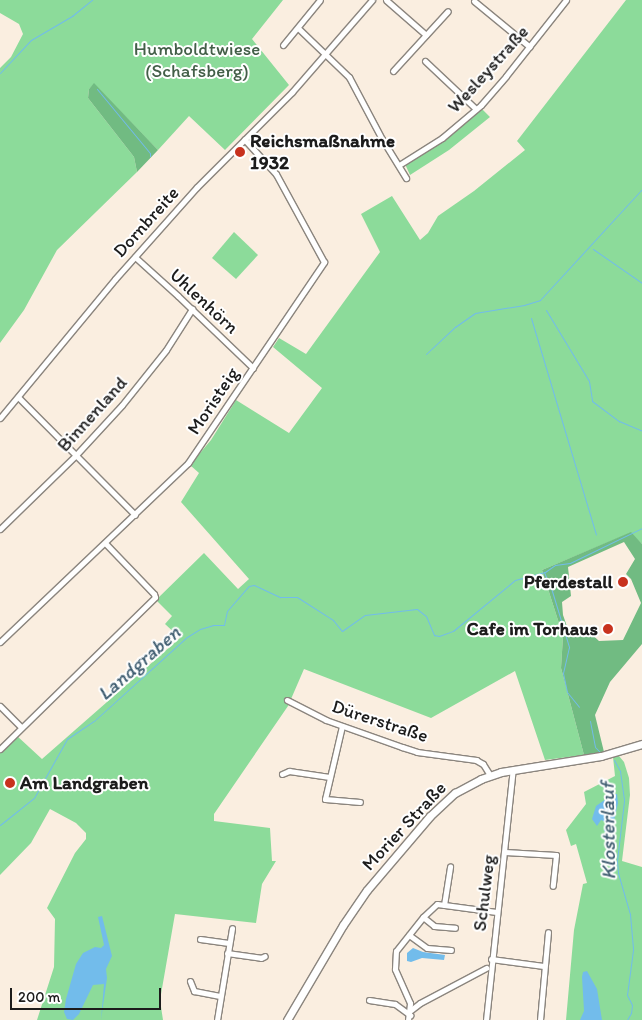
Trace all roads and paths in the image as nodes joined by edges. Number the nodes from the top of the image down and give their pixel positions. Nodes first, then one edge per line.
1 (320, 0) edge
2 (372, 0) edge
3 (386, 0) edge
4 (566, 0) edge
5 (474, 2) dead end
6 (448, 11) dead end
7 (298, 28) junction
8 (426, 35) junction
9 (283, 45) dead end
10 (530, 47) junction
11 (326, 55) junction
12 (425, 61) dead end
13 (393, 71) dead end
14 (476, 109) junction
15 (244, 140) junction
16 (399, 166) junction
17 (406, 178) dead end
18 (135, 257) junction
19 (192, 309) junction
20 (253, 368) junction
21 (18, 397) junction
22 (0, 418) edge
23 (75, 456) junction
24 (136, 515) junction
25 (0, 529) edge
26 (106, 544) junction
27 (0, 642) edge
28 (287, 700) dead end
29 (0, 706) edge
30 (342, 726) junction
31 (21, 727) junction
32 (642, 744) edge
33 (0, 749) edge
34 (513, 769) junction
35 (282, 774) dead end
36 (490, 775) junction
37 (330, 777) junction
38 (360, 802) dead end
39 (505, 852) junction
40 (450, 866) dead end
41 (553, 886) dead end
42 (444, 905) junction
43 (496, 912) junction
44 (423, 917) junction
45 (232, 928) dead end
46 (455, 928) dead end
47 (548, 932) dead end
48 (409, 935) junction
49 (200, 939) dead end
50 (229, 943) junction
51 (451, 950) dead end
52 (227, 954) junction
53 (265, 956) dead end
54 (491, 960) junction
55 (544, 966) junction
56 (486, 968) dead end
57 (190, 981) dead end
58 (219, 996) junction
59 (369, 1000) dead end
60 (410, 1017) edge
61 (217, 1020) edge
62 (287, 1020) edge
63 (486, 1020) edge
64 (540, 1020) edge

1 - 7 street
2 - 11 street, Dornbreite
3 - 8 street
4 - 10 street, Wesleystraße
5 - 10 street
6 - 8 street
7 - 9 street
7 - 11 street
8 - 13 street
10 - 14 street, Wesleystraße
11 - 15 street, Dornbreite
11 - 16 street
12 - 14 street
14 - 16 street, Wesleystraße
15 - 18 street, Dornbreite
15 - 20 street, Moristeig
16 - 17 street
18 - 19 street, Uhlenhörn
18 - 21 street, Dornbreite
19 - 20 street, Uhlenhörn
19 - 23 street, Binnenland
20 - 24 street, Moristeig
21 - 22 street, Dornbreite
21 - 23 street
23 - 24 street
23 - 25 street, Binnenland
24 - 26 street, Moristeig
26 - 27 street, Moristeig
26 - 31 street
28 - 30 street, Dürerstraße
29 - 31 street
30 - 36 street, Dürerstraße
30 - 37 street
31 - 33 street
32 - 34 main road, Morier Straße
34 - 36 main road, Morier Straße
34 - 39 street, Schulweg
35 - 37 street
36 - 62 main road, Morier Straße
37 - 38 street
39 - 41 street
39 - 43 street, Schulweg
40 - 42 street
42 - 43 street
42 - 44 street
43 - 54 street, Schulweg
44 - 46 street
44 - 48 street
45 - 50 street
47 - 55 street
48 - 51 street
48 - 60 street
49 - 50 street
50 - 52 street
52 - 53 street
52 - 58 street
54 - 55 street
54 - 63 street, Schulweg
55 - 64 street
56 - 60 street
57 - 58 street
58 - 61 street
59 - 60 street

